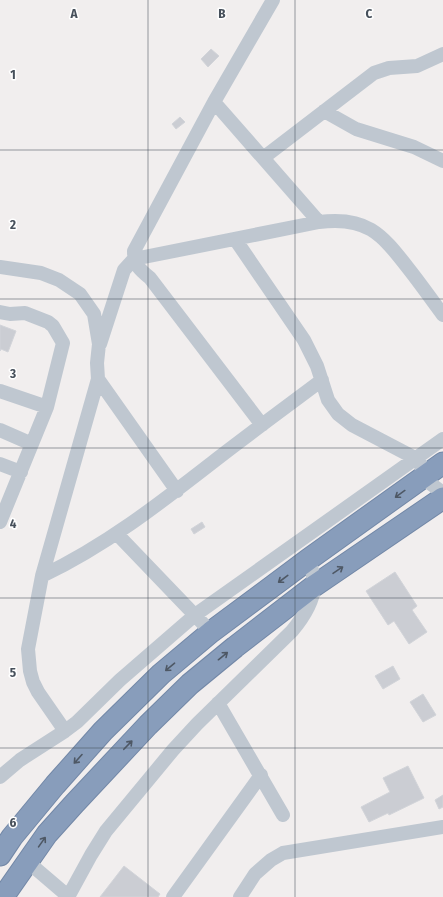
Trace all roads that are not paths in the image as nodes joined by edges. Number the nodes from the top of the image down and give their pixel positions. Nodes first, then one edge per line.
1 (273, 0) edge
2 (443, 54) edge
3 (214, 102) junction
4 (324, 110) junction
5 (263, 158) junction
6 (443, 161) edge
7 (319, 222) junction
8 (235, 238) junction
9 (134, 258) junction
10 (0, 267) edge
11 (0, 312) edge
12 (443, 315) edge
13 (99, 344) junction
14 (98, 379) junction
15 (322, 380) junction
16 (0, 390) edge
17 (47, 407) junction
18 (262, 425) junction
19 (0, 430) edge
20 (443, 439) edge
21 (32, 444) junction
22 (415, 458) junction
23 (443, 463) edge
24 (0, 464) edge
25 (21, 472) junction
26 (423, 478) junction
27 (177, 491) junction
28 (443, 493) edge
29 (443, 498) edge
30 (0, 522) edge
31 (117, 534) junction
32 (309, 559) junction
33 (42, 576) junction
34 (314, 586) junction
35 (195, 615) junction
36 (211, 632) junction
37 (218, 703) junction
38 (65, 731) junction
39 (260, 776) junction
40 (0, 777) edge
41 (283, 814) dead end
42 (443, 827) edge
43 (0, 855) edge
44 (28, 862) junction
45 (3, 897) edge
46 (68, 897) edge
47 (173, 897) edge
48 (240, 897) edge

1 - 3 street
2 - 4 street
3 - 5 street
3 - 9 street
4 - 5 street
4 - 6 street
5 - 7 street
7 - 8 street
7 - 12 street
8 - 9 street
8 - 15 street
9 - 13 street
9 - 18 street
10 - 13 street
11 - 17 street
13 - 14 street
14 - 27 street
14 - 33 street
15 - 18 street
15 - 22 street
16 - 17 street
17 - 21 street
18 - 27 street
19 - 21 street
20 - 22 street
21 - 25 street
22 - 26 street
22 - 35 street
23 - 26 highway
24 - 25 street
25 - 30 street
26 - 28 street
26 -> 32 highway
27 - 31 street
34 -> 29 highway
31 - 33 street
31 - 35 street
32 - 34 street
32 -> 36 highway
33 - 38 street
34 - 37 street
44 -> 34 highway
35 - 36 street
35 - 38 street
36 -> 43 highway
37 - 39 street
37 - 46 street
38 - 40 street
39 - 41 street
39 - 47 street
42 - 48 street
44 - 45 highway
44 - 46 street

